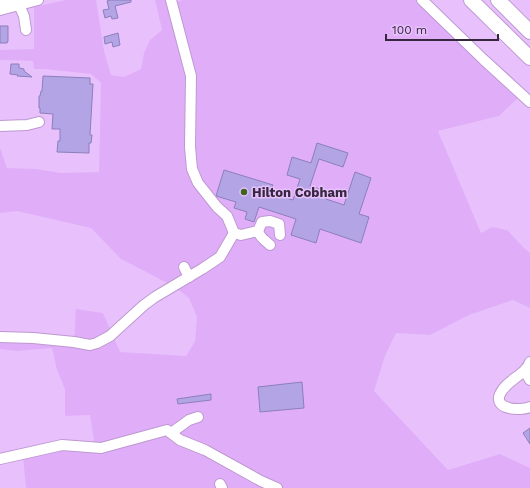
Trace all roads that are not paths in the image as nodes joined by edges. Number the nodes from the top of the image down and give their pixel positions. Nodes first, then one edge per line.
1 (38, 0) edge
2 (171, 0) edge
3 (422, 0) edge
4 (471, 0) edge
5 (498, 0) edge
6 (0, 2) edge
7 (19, 5) junction
8 (0, 10) edge
9 (26, 30) dead end
10 (530, 32) edge
11 (530, 58) edge
12 (530, 102) edge
13 (39, 122) dead end
14 (0, 126) edge
15 (258, 231) junction
16 (234, 233) junction
17 (280, 235) dead end
18 (270, 245) dead end
19 (184, 266) dead end
20 (189, 277) junction
21 (0, 337) edge
22 (528, 366) edge
23 (530, 380) edge
24 (530, 407) edge
25 (198, 417) dead end
26 (171, 433) junction
27 (0, 459) edge
28 (277, 488) edge

1 - 7 lane
2 - 16 lane
3 - 12 lane
4 - 11 highway
5 - 10 highway
6 - 7 lane
7 - 8 lane
7 - 9 lane
13 - 14 lane
15 - 16 lane
15 - 17 lane
15 - 18 lane
16 - 20 lane
19 - 20 lane
20 - 21 lane
22 - 23 lane
22 - 24 lane
25 - 26 lane
26 - 27 lane
26 - 28 lane

